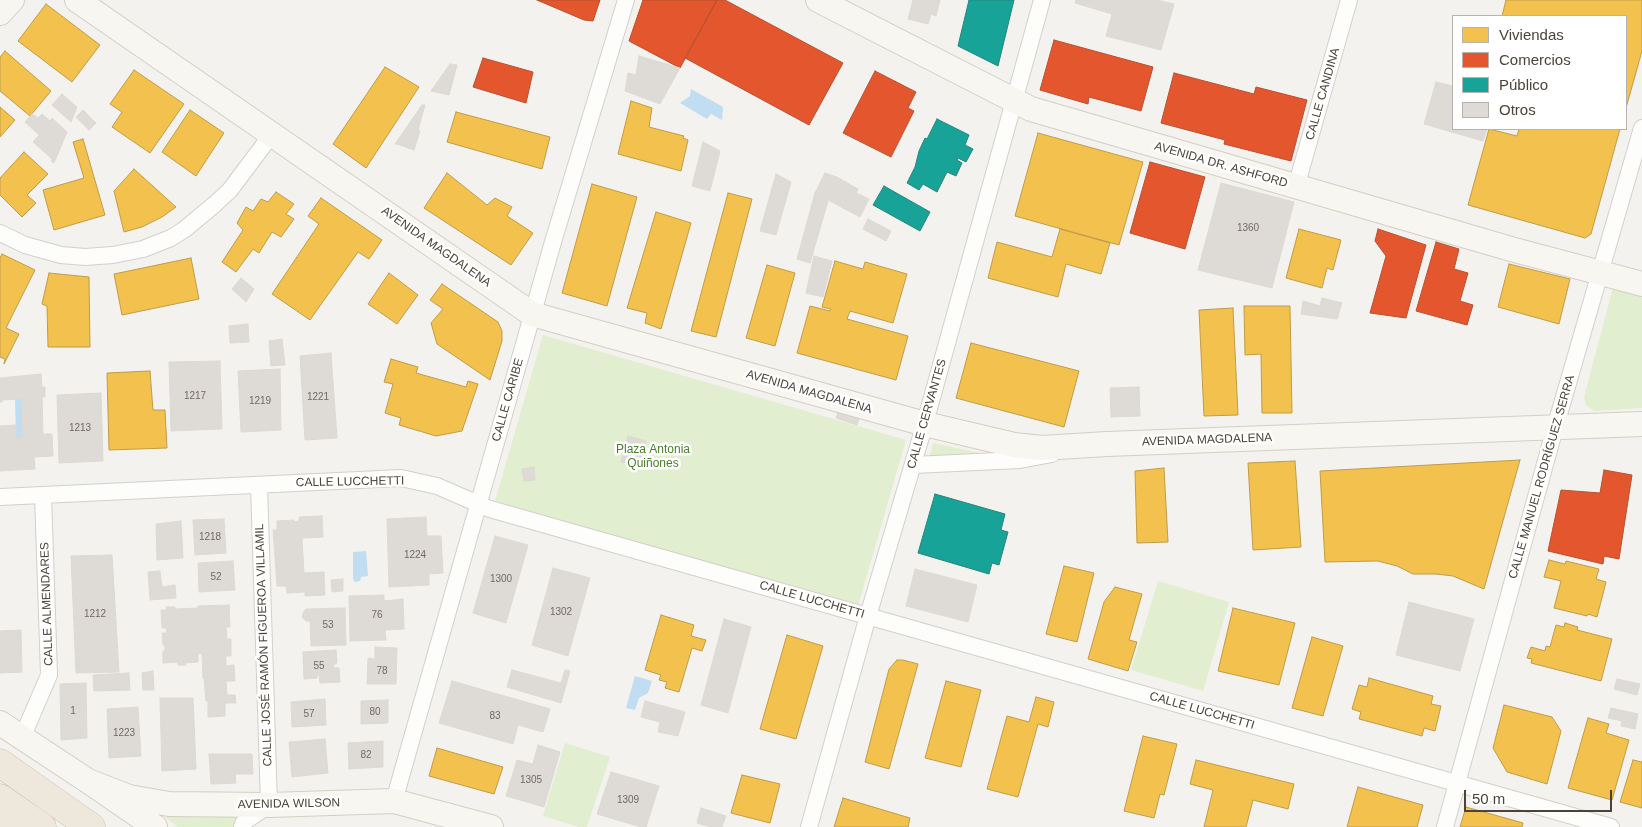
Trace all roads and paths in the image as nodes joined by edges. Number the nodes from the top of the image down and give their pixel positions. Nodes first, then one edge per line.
1 (12, 0) edge
2 (77, 0) edge
3 (626, 0) edge
4 (818, 0) edge
5 (1042, 0) edge
6 (1349, 0) edge
7 (0, 13) edge
8 (1015, 101) junction
9 (1642, 128) edge
10 (270, 133) junction
11 (1296, 187) junction
12 (0, 233) edge
13 (1601, 272) junction
14 (1642, 284) edge
15 (532, 314) junction
16 (925, 424) junction
17 (1642, 424) edge
18 (1555, 428) junction
19 (1068, 446) junction
20 (912, 465) junction
21 (259, 485) junction
22 (43, 495) junction
23 (0, 497) edge
24 (478, 504) junction
25 (868, 616) junction
26 (0, 723) edge
27 (22, 738) junction
28 (0, 763) edge
29 (88, 781) junction
30 (1458, 784) junction
31 (0, 798) edge
32 (394, 800) junction
33 (269, 805) junction
34 (42, 827) edge
35 (91, 827) edge
36 (155, 827) edge
37 (242, 827) edge
38 (491, 827) edge
39 (809, 827) edge
40 (1445, 827) edge
41 (1611, 827) edge

1 - 7 street
2 - 10 street, AVENIDA MAGDALENA
3 - 15 street, CALLE CARIBE
4 - 8 street, AVENIDA DR. ASHFORD
5 - 8 street, CALLE CERVANTES
6 - 11 street, CALLE CANDINA
8 - 11 street, AVENIDA DR. ASHFORD
8 - 16 street, CALLE CERVANTES
9 - 13 street, CALLE MANUEL RODRÍGUEZ SERRA
10 - 12 street
10 - 15 street, AVENIDA MAGDALENA
11 - 13 street, AVENIDA DR. ASHFORD
13 - 14 street, AVENIDA DR. ASHFORD
13 - 18 street, CALLE MANUEL RODRÍGUEZ SERRA
15 - 16 street, AVENIDA MAGDALENA
15 - 24 street, CALLE CARIBE
16 - 19 street, AVENIDA MAGDALENA
16 - 20 street, CALLE CERVANTES
17 - 18 street, AVENIDA MAGDALENA
18 - 19 street, AVENIDA MAGDALENA
18 - 30 street, CALLE MANUEL RODRÍGUEZ SERRA
19 - 20 street
20 - 25 street, CALLE CERVANTES
21 - 22 street, CALLE LUCCHETTI
21 - 24 street, CALLE LUCCHETTI
21 - 33 street, CALLE JOSÉ RAMÓN FIGUEROA VILLAMIL
22 - 23 street, CALLE LUCCHETTI
22 - 27 street, CALLE ALMENDARES
24 - 25 street, CALLE LUCCHETTI
24 - 32 street, CALLE CARIBE
25 - 30 street, CALLE LUCCHETTI
25 - 39 street, CALLE CERVANTES
26 - 27 street
27 - 29 street
28 - 35 highway
29 - 33 street, AVENIDA WILSON
29 - 36 street
30 - 40 street, CALLE MANUEL RODRÍGUEZ SERRA
30 - 41 street, CALLE LUCCHETTI
31 - 34 highway
32 - 33 street, AVENIDA WILSON
32 - 38 street, AVENIDA WILSON
33 - 37 street

